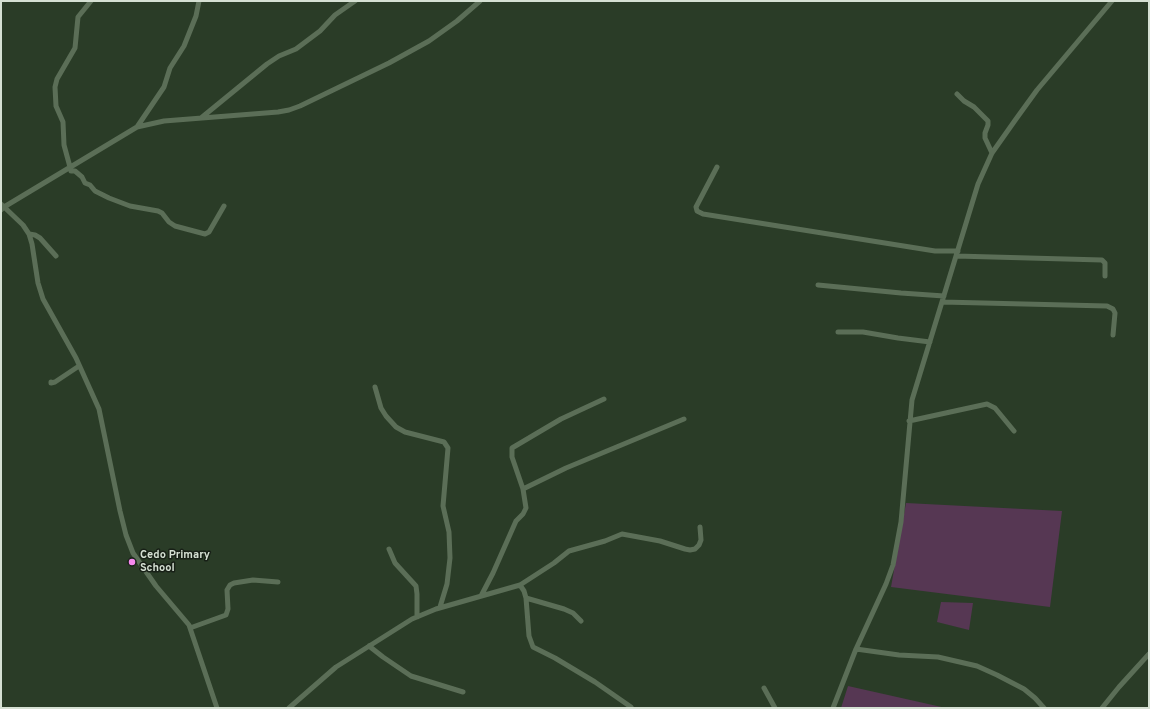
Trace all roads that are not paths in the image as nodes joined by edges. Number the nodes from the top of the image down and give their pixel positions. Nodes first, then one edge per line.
1 (91, 1) edge
2 (199, 1) edge
3 (355, 1) edge
4 (1112, 1) edge
5 (477, 2) edge
6 (958, 94) dead end
7 (200, 118) junction
8 (137, 127) junction
9 (992, 153) junction
10 (717, 167) dead end
11 (70, 169) junction
12 (224, 206) dead end
13 (2, 207) edge
14 (29, 234) junction
15 (957, 254) junction
16 (56, 256) dead end
17 (1104, 276) dead end
18 (818, 285) dead end
19 (944, 296) junction
20 (942, 302) junction
21 (838, 332) dead end
22 (1113, 335) dead end
23 (930, 342) junction
24 (79, 366) junction
25 (51, 382) dead end
26 (375, 387) dead end
27 (604, 399) dead end
28 (684, 419) dead end
29 (909, 420) junction
30 (1014, 431) dead end
31 (522, 489) junction
32 (700, 527) dead end
33 (389, 549) dead end
34 (278, 582) dead end
35 (520, 585) junction
36 (481, 596) junction
37 (526, 598) junction
38 (440, 607) junction
39 (417, 617) junction
40 (581, 621) dead end
41 (190, 628) junction
42 (369, 646) junction
43 (856, 648) junction
44 (1149, 654) edge
45 (764, 688) dead end
46 (463, 692) dead end
47 (631, 707) edge
48 (217, 708) edge
49 (289, 708) edge
50 (775, 708) edge
51 (833, 708) edge
52 (1044, 708) edge
53 (1102, 708) edge

1 - 11 street
2 - 8 street
3 - 7 street
4 - 9 street
5 - 7 street
6 - 9 street
7 - 8 street
8 - 11 street
9 - 15 street
10 - 15 street
11 - 12 street
11 - 13 street
13 - 14 street
14 - 16 street
14 - 24 street
15 - 17 street
15 - 19 street
18 - 19 street
19 - 20 street
20 - 22 street
20 - 23 street
21 - 23 street
23 - 29 street
24 - 25 street
24 - 41 street
26 - 38 street
27 - 31 street
28 - 31 street
29 - 30 street
29 - 43 street
31 - 36 street
32 - 35 street
33 - 39 street
34 - 41 street
35 - 36 street
35 - 37 street
36 - 38 street
37 - 40 street
37 - 47 street
38 - 39 street
39 - 42 street
41 - 48 street
42 - 46 street
42 - 49 street
43 - 51 street
43 - 52 street
44 - 53 street
45 - 50 street

